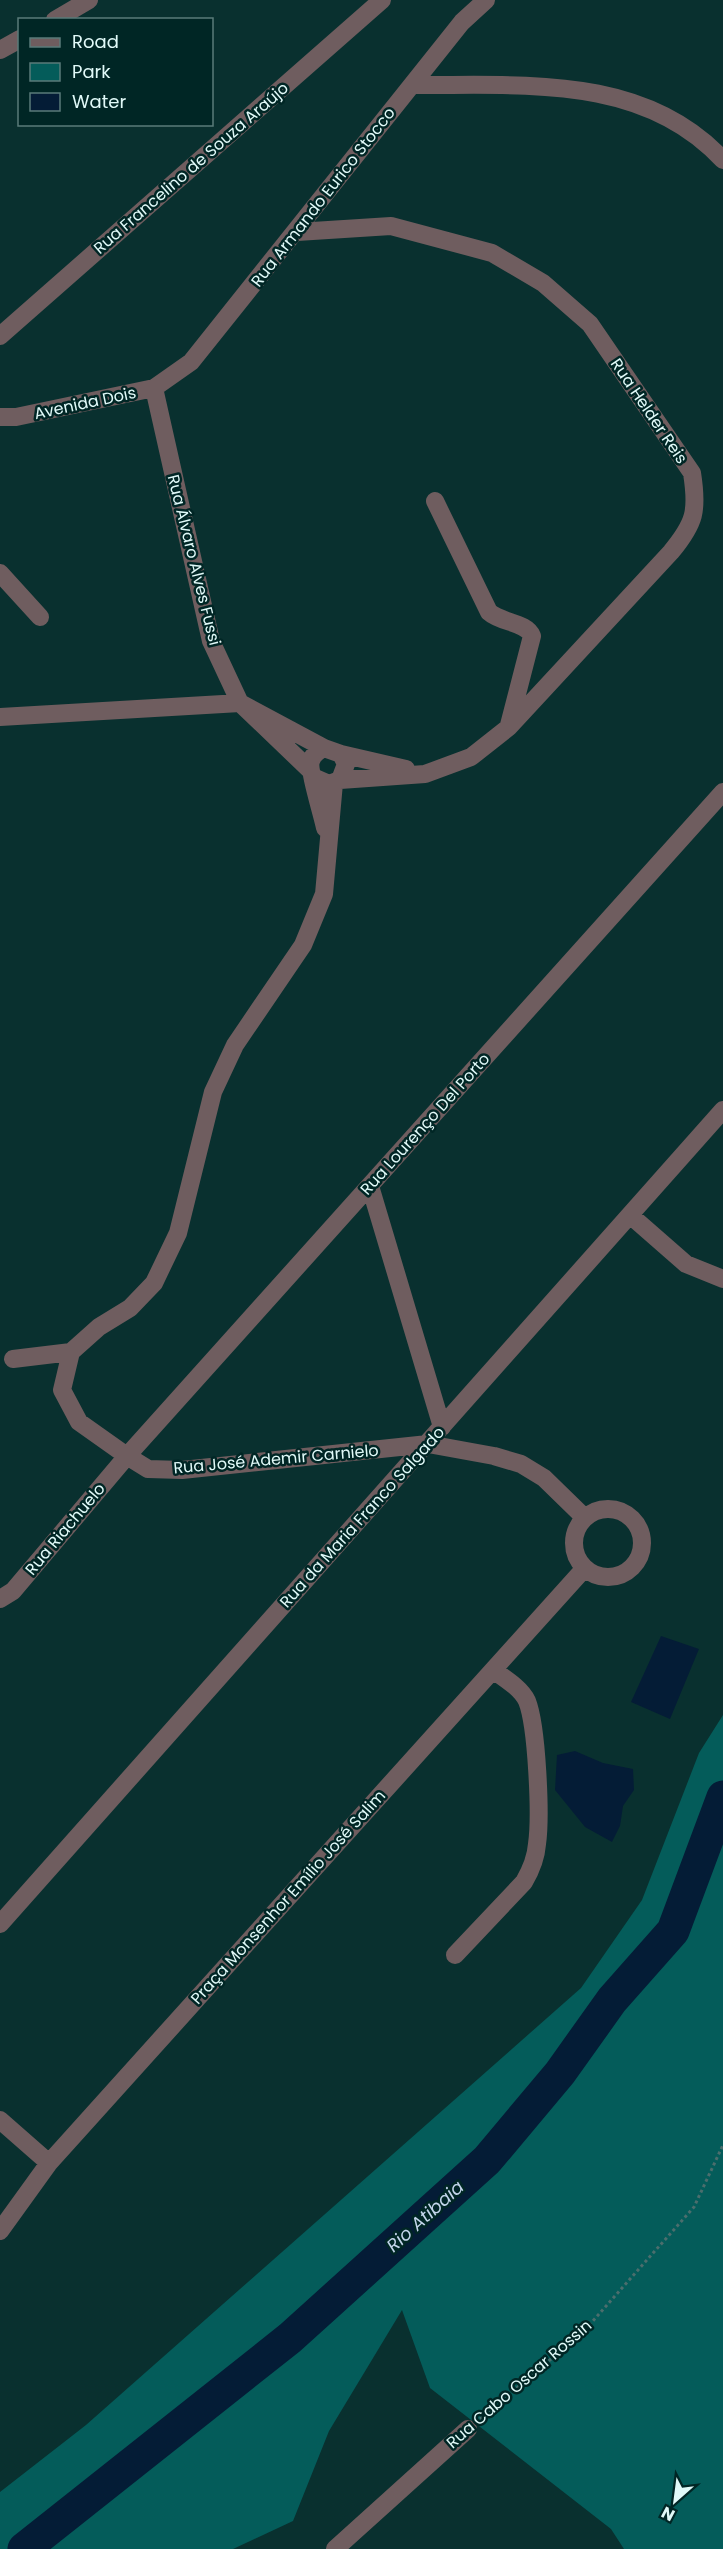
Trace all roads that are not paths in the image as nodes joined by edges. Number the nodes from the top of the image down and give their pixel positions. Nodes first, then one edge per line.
1 (89, 0) edge
2 (381, 0) edge
3 (486, 0) edge
4 (58, 18) edge
5 (18, 40) edge
6 (1, 49) edge
7 (412, 85) junction
8 (723, 160) edge
9 (297, 232) junction
10 (0, 336) edge
11 (154, 388) junction
12 (5, 414) edge
13 (435, 501) dead end
14 (0, 573) edge
15 (40, 617) dead end
16 (240, 703) junction
17 (0, 717) edge
18 (509, 727) junction
19 (333, 751) junction
20 (312, 774) junction
21 (425, 774) junction
22 (337, 781) junction
23 (723, 792) edge
24 (328, 841) junction
25 (723, 1110) edge
26 (370, 1185) junction
27 (630, 1215) junction
28 (723, 1279) edge
29 (71, 1352) junction
30 (13, 1359) dead end
31 (442, 1427) junction
32 (428, 1444) junction
33 (127, 1456) junction
34 (584, 1517) junction
35 (584, 1569) junction
36 (0, 1599) edge
37 (493, 1670) junction
38 (0, 1924) edge
39 (455, 1955) dead end
40 (0, 2121) edge
41 (49, 2163) junction
42 (0, 2231) edge
43 (468, 2429) road end
44 (335, 2549) edge

1 - 4 street
2 - 10 street, Rua Francelino de Souza Araújo
3 - 7 street, Rua Armando Eurico Stocco
5 - 6 street
7 - 8 street
7 - 9 street, Rua Armando Eurico Stocco
9 - 11 street, Rua Armando Eurico Stocco
9 - 18 street, Rua Helder Reis
11 - 12 street, Avenida Dois
11 - 16 street, Rua Álvaro Alves Fussi
13 - 18 street
14 - 15 street
16 - 17 street
16 - 19 street
16 - 20 street, Rua Álvaro Alves Fussi
18 - 21 street, Rua Helder Reis
19 - 20 street
19 - 21 street
19 - 22 street
20 - 22 street
20 - 24 street
21 - 22 street, Rua Helder Reis
22 - 24 street
23 - 26 street, Rua Lourenço Del Porto
24 - 29 street
25 - 27 street, Rua da Maria Franco Salgado
26 - 31 street
26 - 33 street, Rua Lourenço Del Porto
27 - 28 street
27 - 31 street, Rua da Maria Franco Salgado
29 - 30 street
29 - 33 street
31 - 32 street, Rua da Maria Franco Salgado
32 - 33 street, Rua José Ademir Carnielo
32 - 34 street, Rua José Ademir Carnielo
32 - 38 street, Rua da Maria Franco Salgado
33 - 36 street, Rua Riachuelo
34 - 35 street
34 - 35 street
35 - 37 street, Praça Monsenhor Emílio José Salim
37 - 39 street
37 - 41 street, Praça Monsenhor Emílio José Salim
40 - 41 street
41 - 42 street, Praça Monsenhor Emílio José Salim
43 - 44 street, Rua Cabo Oscar Rossin

